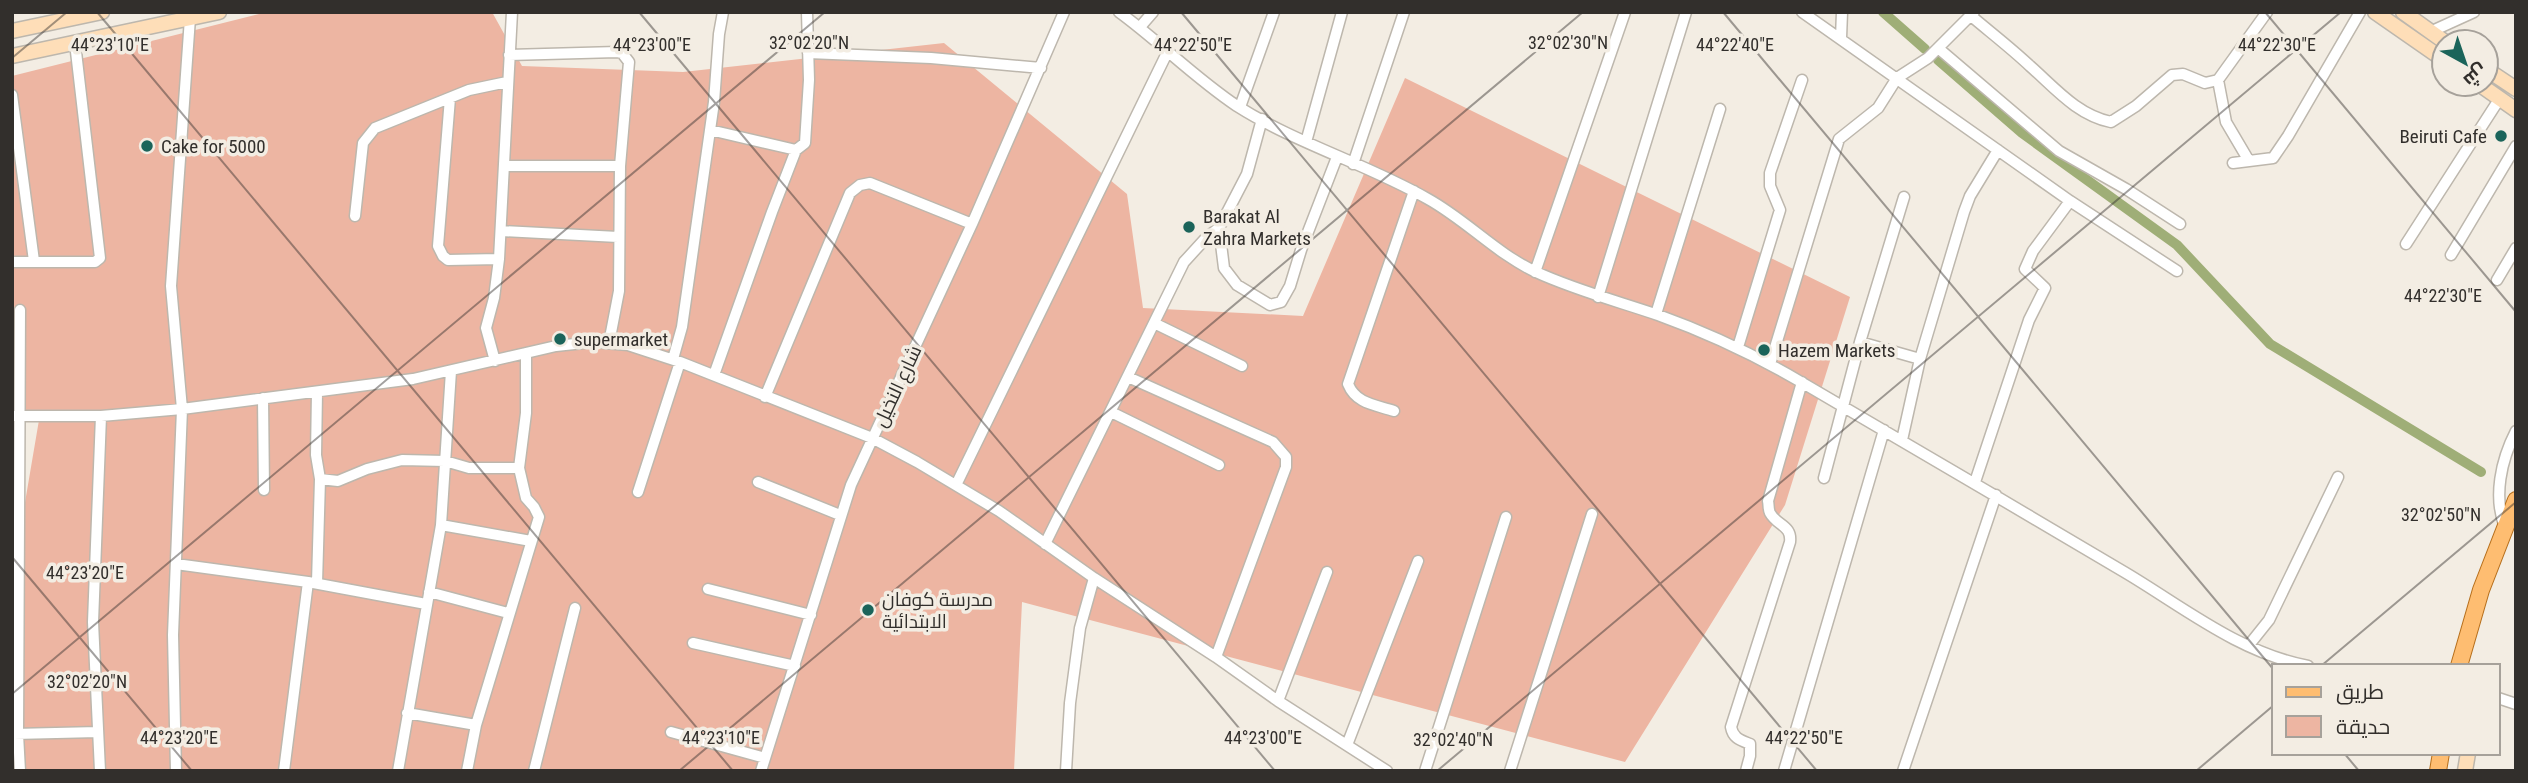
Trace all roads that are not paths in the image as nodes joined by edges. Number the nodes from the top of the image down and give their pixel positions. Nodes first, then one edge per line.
1 (102, 12) edge
2 (219, 12) edge
3 (512, 12) edge
4 (723, 12) edge
5 (807, 12) edge
6 (1064, 12) edge
7 (1119, 12) edge
8 (1153, 12) edge
9 (1274, 12) edge
10 (1342, 12) edge
11 (1404, 12) edge
12 (1625, 12) edge
13 (1686, 12) edge
14 (1802, 12) edge
15 (1842, 12) edge
16 (2267, 12) edge
17 (2360, 12) edge
18 (2375, 12) edge
19 (2403, 12) edge
20 (2474, 12) edge
21 (1972, 14) edge
22 (190, 18) junction
23 (1140, 27) junction
24 (2439, 28) edge
25 (12, 31) edge
26 (2430, 32) edge
27 (1841, 38) junction
28 (75, 43) junction
29 (1938, 48) junction
30 (2430, 50) edge
31 (1167, 53) junction
32 (808, 54) junction
33 (509, 55) junction
34 (12, 56) edge
35 (1041, 68) junction
36 (1897, 78) junction
37 (2500, 78) edge
38 (1802, 80) dead end
39 (2218, 80) junction
40 (508, 82) junction
41 (2516, 89) edge
42 (12, 95) edge
43 (450, 98) junction
44 (2500, 99) joint
45 (1240, 107) junction
46 (1720, 109) dead end
47 (2516, 110) edge
48 (1262, 119) junction
49 (710, 130) junction
50 (1306, 142) junction
51 (2516, 146) edge
52 (796, 150) junction
53 (1998, 150) junction
54 (1337, 157) junction
55 (2249, 161) junction
56 (2233, 163) dead end
57 (1353, 164) junction
58 (504, 166) junction
59 (620, 166) junction
60 (1414, 191) junction
61 (1904, 197) dead end
62 (2070, 201) junction
63 (355, 216) dead end
64 (972, 224) junction
65 (2180, 224) dead end
66 (1219, 228) junction
67 (501, 231) junction
68 (618, 237) junction
69 (2406, 244) dead end
70 (2516, 248) edge
71 (2451, 256) dead end
72 (499, 259) junction
73 (34, 261) junction
74 (12, 262) edge
75 (2177, 271) dead end
76 (1535, 272) junction
77 (2497, 280) dead end
78 (1598, 297) junction
79 (20, 310) dead end
80 (1656, 314) junction
81 (1156, 324) junction
82 (1860, 342) junction
83 (609, 343) junction
84 (1738, 347) junction
85 (526, 353) junction
86 (1920, 359) junction
87 (677, 360) junction
88 (495, 361) junction
89 (1770, 364) junction
90 (1242, 366) dead end
91 (451, 371) junction
92 (715, 375) junction
93 (1128, 377) junction
94 (1802, 382) junction
95 (317, 393) junction
96 (765, 397) junction
97 (263, 398) junction
98 (1843, 406) junction
99 (182, 409) junction
100 (1394, 411) dead end
101 (1111, 412) junction
102 (102, 415) junction
103 (16, 416) edge
104 (1884, 430) junction
105 (2516, 431) edge
106 (872, 438) junction
107 (1902, 440) junction
108 (445, 461) junction
109 (1219, 465) dead end
110 (519, 468) junction
111 (2338, 477) dead end
112 (1824, 478) dead end
113 (320, 479) junction
114 (758, 482) dead end
115 (1975, 482) junction
116 (956, 485) junction
117 (264, 490) dead end
118 (638, 492) dead end
119 (1996, 495) junction
120 (2516, 500) edge
121 (1592, 514) dead end
122 (840, 515) junction
123 (1506, 517) dead end
124 (2510, 524) edge
125 (441, 525) junction
126 (531, 541) junction
127 (1045, 544) junction
128 (1418, 561) dead end
129 (176, 564) junction
130 (1328, 572) dead end
131 (1094, 578) junction
132 (313, 582) junction
133 (708, 589) dead end
134 (428, 598) junction
135 (575, 608) dead end
136 (508, 613) junction
137 (811, 615) junction
138 (693, 643) dead end
139 (2249, 645) junction
140 (1216, 657) junction
141 (2301, 664) edge
142 (2460, 664) edge
143 (795, 666) junction
144 (1278, 701) junction
145 (407, 713) junction
146 (476, 725) junction
147 (98, 732) junction
148 (671, 732) dead end
149 (15, 734) edge
150 (1347, 745) junction
151 (765, 758) junction
152 (1372, 766) edge
153 (20, 771) edge
154 (100, 771) edge
155 (176, 771) edge
156 (285, 771) edge
157 (398, 771) edge
158 (467, 771) edge
159 (534, 771) edge
160 (761, 771) edge
161 (1066, 771) edge
162 (1387, 771) edge
163 (1425, 771) edge
164 (1510, 771) edge
165 (1746, 771) edge
166 (1784, 771) edge
167 (1903, 771) edge

1 - 25 main road
2 - 22 main road
3 - 33 street
4 - 49 street
5 - 32 street
6 - 35 street, شارع النخيل
7 - 23 street
8 - 23 street
9 - 45 street
10 - 50 street
11 - 57 street
12 - 76 street
13 - 78 street
14 - 27 street
15 - 27 street
16 - 39 street
17 - 55 street
18 - 30 main road
19 - 26 main road
20 - 24 street
21 - 29 street
21 - 39 street
22 - 28 main road
22 - 99 street
23 - 31 street
27 - 36 street
28 - 34 main road
28 - 73 street
29 - 36 street
29 - 65 street
31 - 45 street
31 - 116 street
32 - 35 street
32 - 52 street
33 - 40 street
33 - 59 street
35 - 64 street, شارع النخيل
36 - 53 street
36 - 89 street
37 - 41 main road
38 - 84 street
39 - 55 street
40 - 43 street
40 - 58 street
42 - 73 street
43 - 63 street
43 - 72 street
44 - 47 main road
44 - 69 street
45 - 48 street
46 - 80 street
48 - 50 street
48 - 66 street
49 - 52 street
49 - 87 street
50 - 54 street
51 - 71 street
52 - 92 street
53 - 62 street
53 - 86 street
54 - 57 street
54 - 66 street
55 - 56 street
57 - 60 street
58 - 59 street
58 - 67 street
59 - 68 street
60 - 76 street
60 - 100 street
61 - 82 street
62 - 75 street
62 - 115 street
64 - 96 street
64 - 106 street, شارع النخيل
66 - 81 street
67 - 68 street
67 - 72 street
68 - 83 street
70 - 77 street
72 - 88 street
73 - 74 street
76 - 78 street
78 - 80 street
79 - 103 street
80 - 84 street
81 - 90 street
81 - 93 street
82 - 86 street
82 - 98 street
83 - 85 street
83 - 87 street
84 - 89 street
85 - 88 street
85 - 110 street
86 - 107 street
87 - 92 street
87 - 118 street
88 - 91 street
89 - 94 street
91 - 95 street
91 - 108 street
92 - 96 street
93 - 101 street
93 - 140 street
94 - 98 street
94 - 165 street
95 - 97 street
95 - 113 street
96 - 106 street
97 - 99 street
97 - 117 street
98 - 104 street
98 - 112 street
99 - 102 street
99 - 129 street
101 - 109 street
101 - 127 street
102 - 103 street
102 - 147 street
103 - 149 street
104 - 107 street
104 - 166 street
105 - 124 street
106 - 116 street
106 - 122 street, شارع النخيل
107 - 115 street
108 - 110 street
108 - 113 street
108 - 125 street
110 - 126 street
111 - 139 street
113 - 132 street
114 - 122 street
115 - 119 street
116 - 127 street
119 - 139 street
119 - 167 street
120 - 124 main road
121 - 164 street
122 - 137 street, شارع النخيل
123 - 163 street
124 - 142 main road
125 - 126 street
125 - 134 street
126 - 136 street
127 - 131 street
128 - 150 street
129 - 132 street
129 - 155 street
130 - 144 street
131 - 140 street
131 - 161 street
132 - 134 street
132 - 156 street
133 - 137 street
134 - 136 street
134 - 145 street
135 - 159 street
136 - 146 street
137 - 143 street, شارع النخيل
138 - 143 street
139 - 141 street
140 - 144 street
143 - 151 street, شارع النخيل
144 - 150 street
145 - 146 street
145 - 157 street
146 - 158 street
147 - 149 street
147 - 154 street
148 - 151 street
149 - 153 street
150 - 152 street
151 - 160 street, شارع النخيل
152 - 162 street

